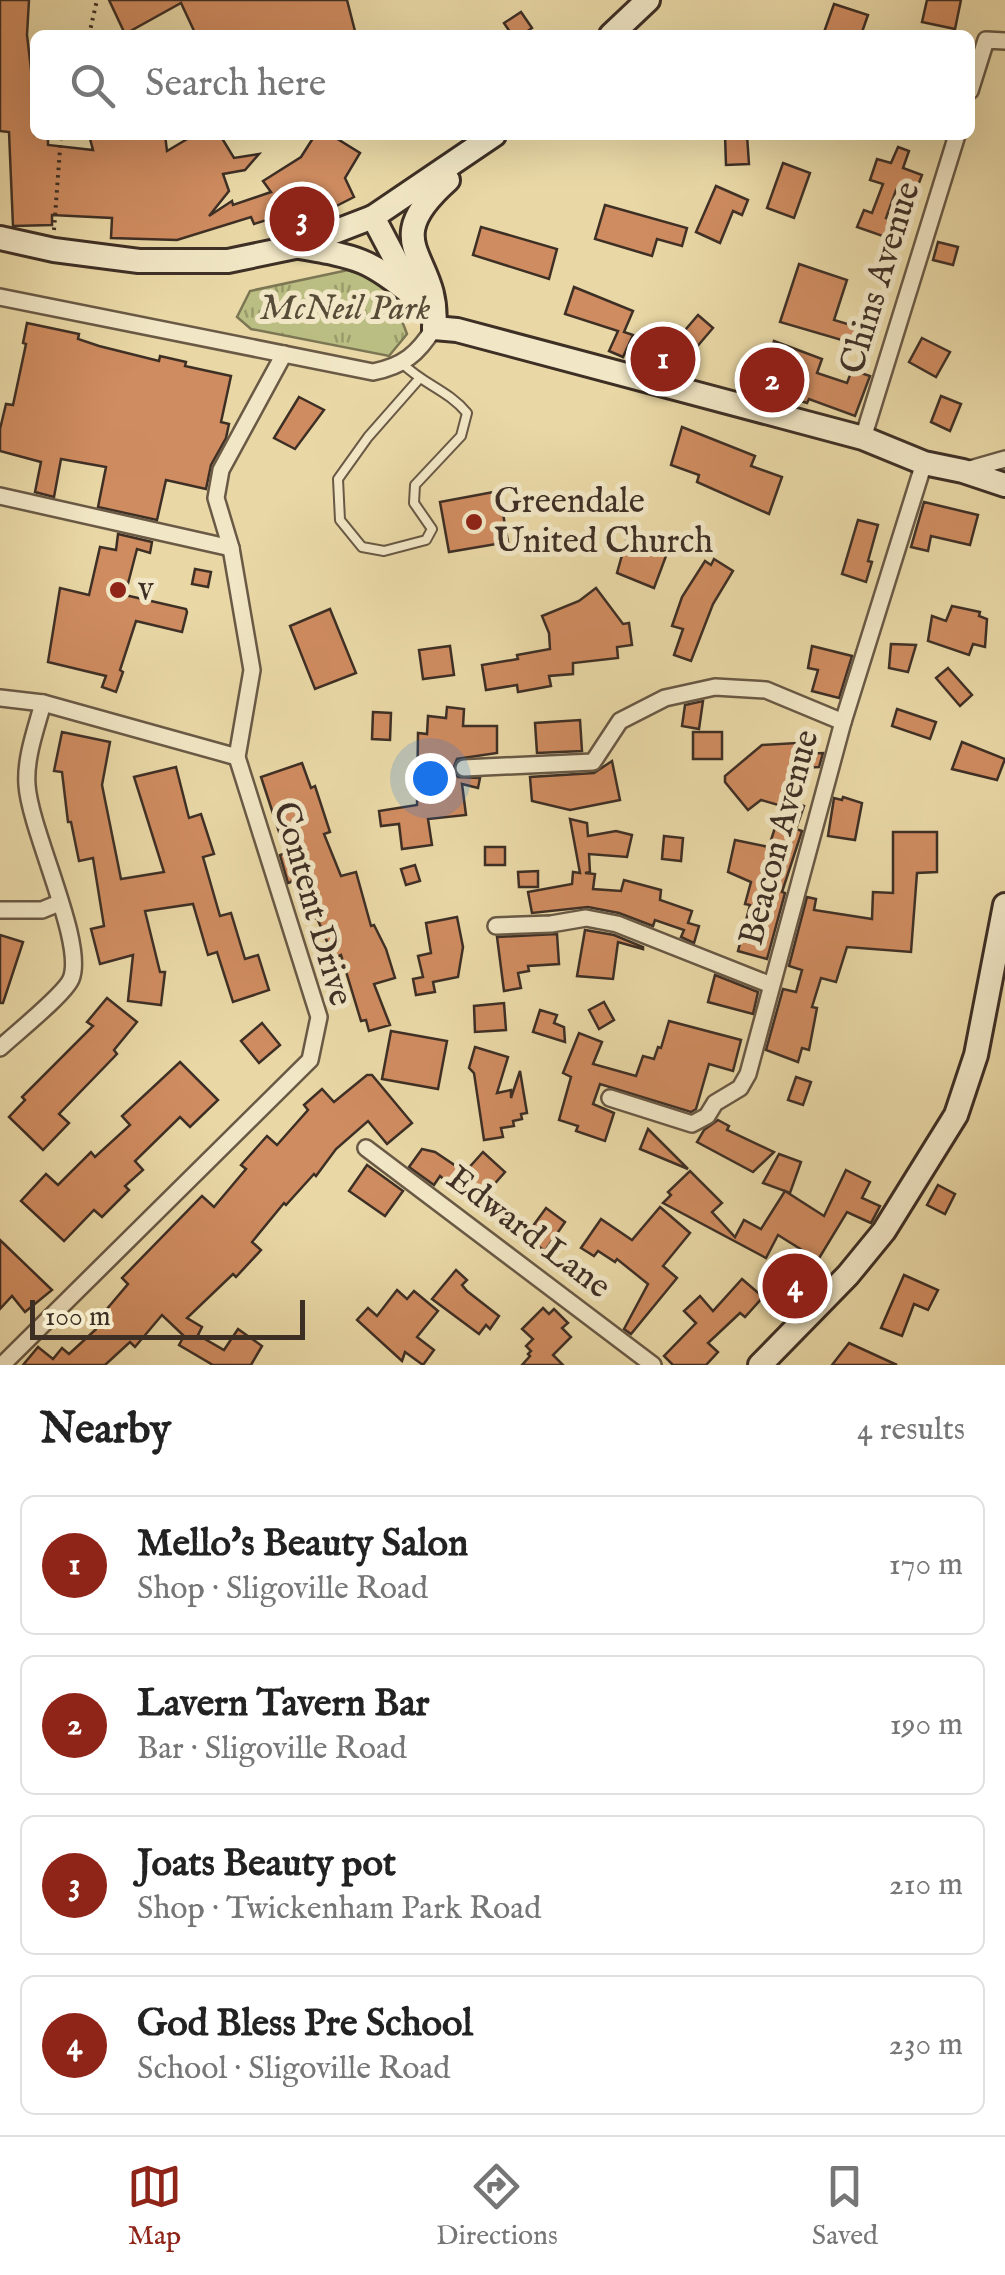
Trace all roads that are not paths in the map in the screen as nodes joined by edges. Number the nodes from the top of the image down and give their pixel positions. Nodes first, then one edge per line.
1 (648, 0) edge
2 (616, 30) edge
3 (1005, 40) edge
4 (975, 75) edge
5 (488, 140) edge
6 (490, 140) edge
7 (954, 140) edge
8 (373, 217) junction
9 (0, 238) edge
10 (295, 247) junction
11 (0, 297) edge
12 (416, 298) junction
13 (434, 328) junction
14 (284, 354) junction
15 (403, 364) junction
16 (418, 380) junction
17 (863, 438) junction
18 (1005, 459) edge
19 (924, 463) junction
20 (963, 471) junction
21 (1005, 485) edge
22 (0, 496) edge
23 (232, 548) junction
24 (0, 698) edge
25 (43, 702) junction
26 (842, 722) junction
27 (237, 757) junction
28 (464, 768) dead end
29 (60, 903) junction
30 (1005, 905) edge
31 (0, 910) edge
32 (496, 926) dead end
33 (772, 985) junction
34 (0, 1048) edge
35 (610, 1098) dead end
36 (366, 1148) dead end
37 (2, 1365) edge
38 (654, 1365) edge
39 (760, 1365) edge

1 - 2 street
3 - 4 street
5 - 8 street
6 - 13 street
7 - 17 street, Chins Avenue
8 - 10 street
8 - 12 street
9 - 10 street
10 - 12 street
11 - 14 street
12 - 13 street
13 - 15 street
13 - 17 street
14 - 15 street
14 - 23 street, Content Drive
15 - 16 lane
16 - 16 lane
17 - 19 street
18 - 20 street
19 - 20 street
19 - 26 street, Beacon Avenue
20 - 21 street
22 - 23 street
23 - 27 street, Content Drive
24 - 25 street
25 - 27 street
25 - 29 street
26 - 28 street
26 - 33 street, Beacon Avenue
27 - 37 street, Content Drive
29 - 31 street
29 - 34 street
30 - 39 street
32 - 33 street
33 - 35 street, Beacon Avenue
36 - 38 street, Edward Lane

